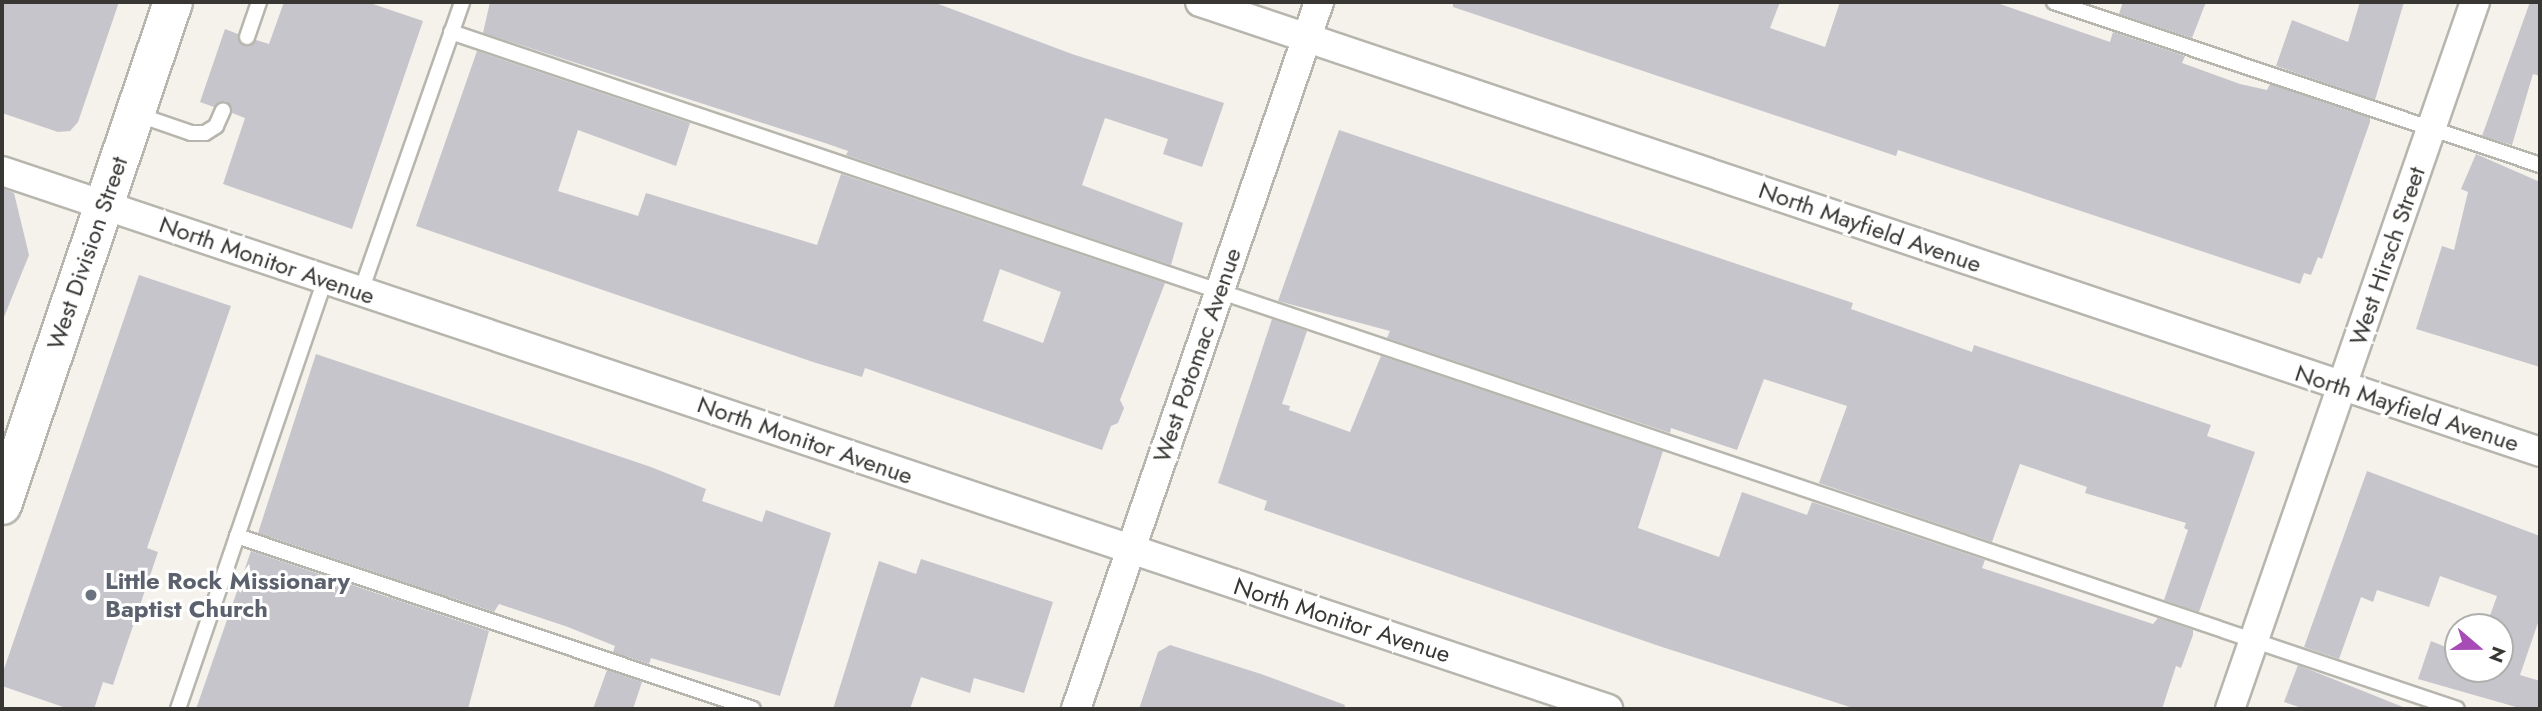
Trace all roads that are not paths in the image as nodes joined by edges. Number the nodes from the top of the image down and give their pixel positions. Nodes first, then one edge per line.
1 (173, 2) edge
2 (259, 2) edge
3 (462, 2) edge
4 (1200, 2) edge
5 (1319, 2) edge
6 (2053, 2) edge
7 (2475, 2) edge
8 (451, 32) junction
9 (247, 37) dead end
10 (1306, 38) junction
11 (223, 110) dead end
12 (135, 113) junction
13 (2431, 129) junction
14 (2540, 165) edge
15 (2, 171) edge
16 (104, 205) junction
17 (325, 279) junction
18 (361, 291) junction
19 (1219, 292) junction
20 (2342, 386) junction
21 (2540, 452) edge
22 (9, 459) edge
23 (2, 505) edge
24 (237, 536) junction
25 (1131, 550) junction
26 (2253, 641) junction
27 (178, 709) edge
28 (753, 709) edge
29 (1076, 709) edge
30 (1608, 709) edge
31 (2230, 709) edge
32 (2457, 709) edge

1 - 12 main road, West Division Street
2 - 9 lane
3 - 8 lane
4 - 10 street, North Mayfield Avenue
5 - 10 street, West Potomac Avenue
6 - 13 lane
7 - 13 street, West Hirsch Street
8 - 18 lane
8 - 19 lane
10 - 19 street, West Potomac Avenue
10 - 20 street, North Mayfield Avenue
11 - 12 lane
12 - 16 main road, West Division Street
13 - 14 lane
13 - 20 street, West Hirsch Street
15 - 16 street, North Monitor Avenue
16 - 17 street, North Monitor Avenue
16 - 22 main road, West Division Street
17 - 18 street, North Monitor Avenue
17 - 24 lane
18 - 25 street, North Monitor Avenue
19 - 25 street, West Potomac Avenue
19 - 26 lane
20 - 21 street, North Mayfield Avenue
20 - 26 street, West Hirsch Street
22 - 23 main road, West Division Street
24 - 27 lane
24 - 28 lane
25 - 29 street, West Potomac Avenue
25 - 30 street, North Monitor Avenue
26 - 31 street, West Hirsch Street
26 - 32 lane

